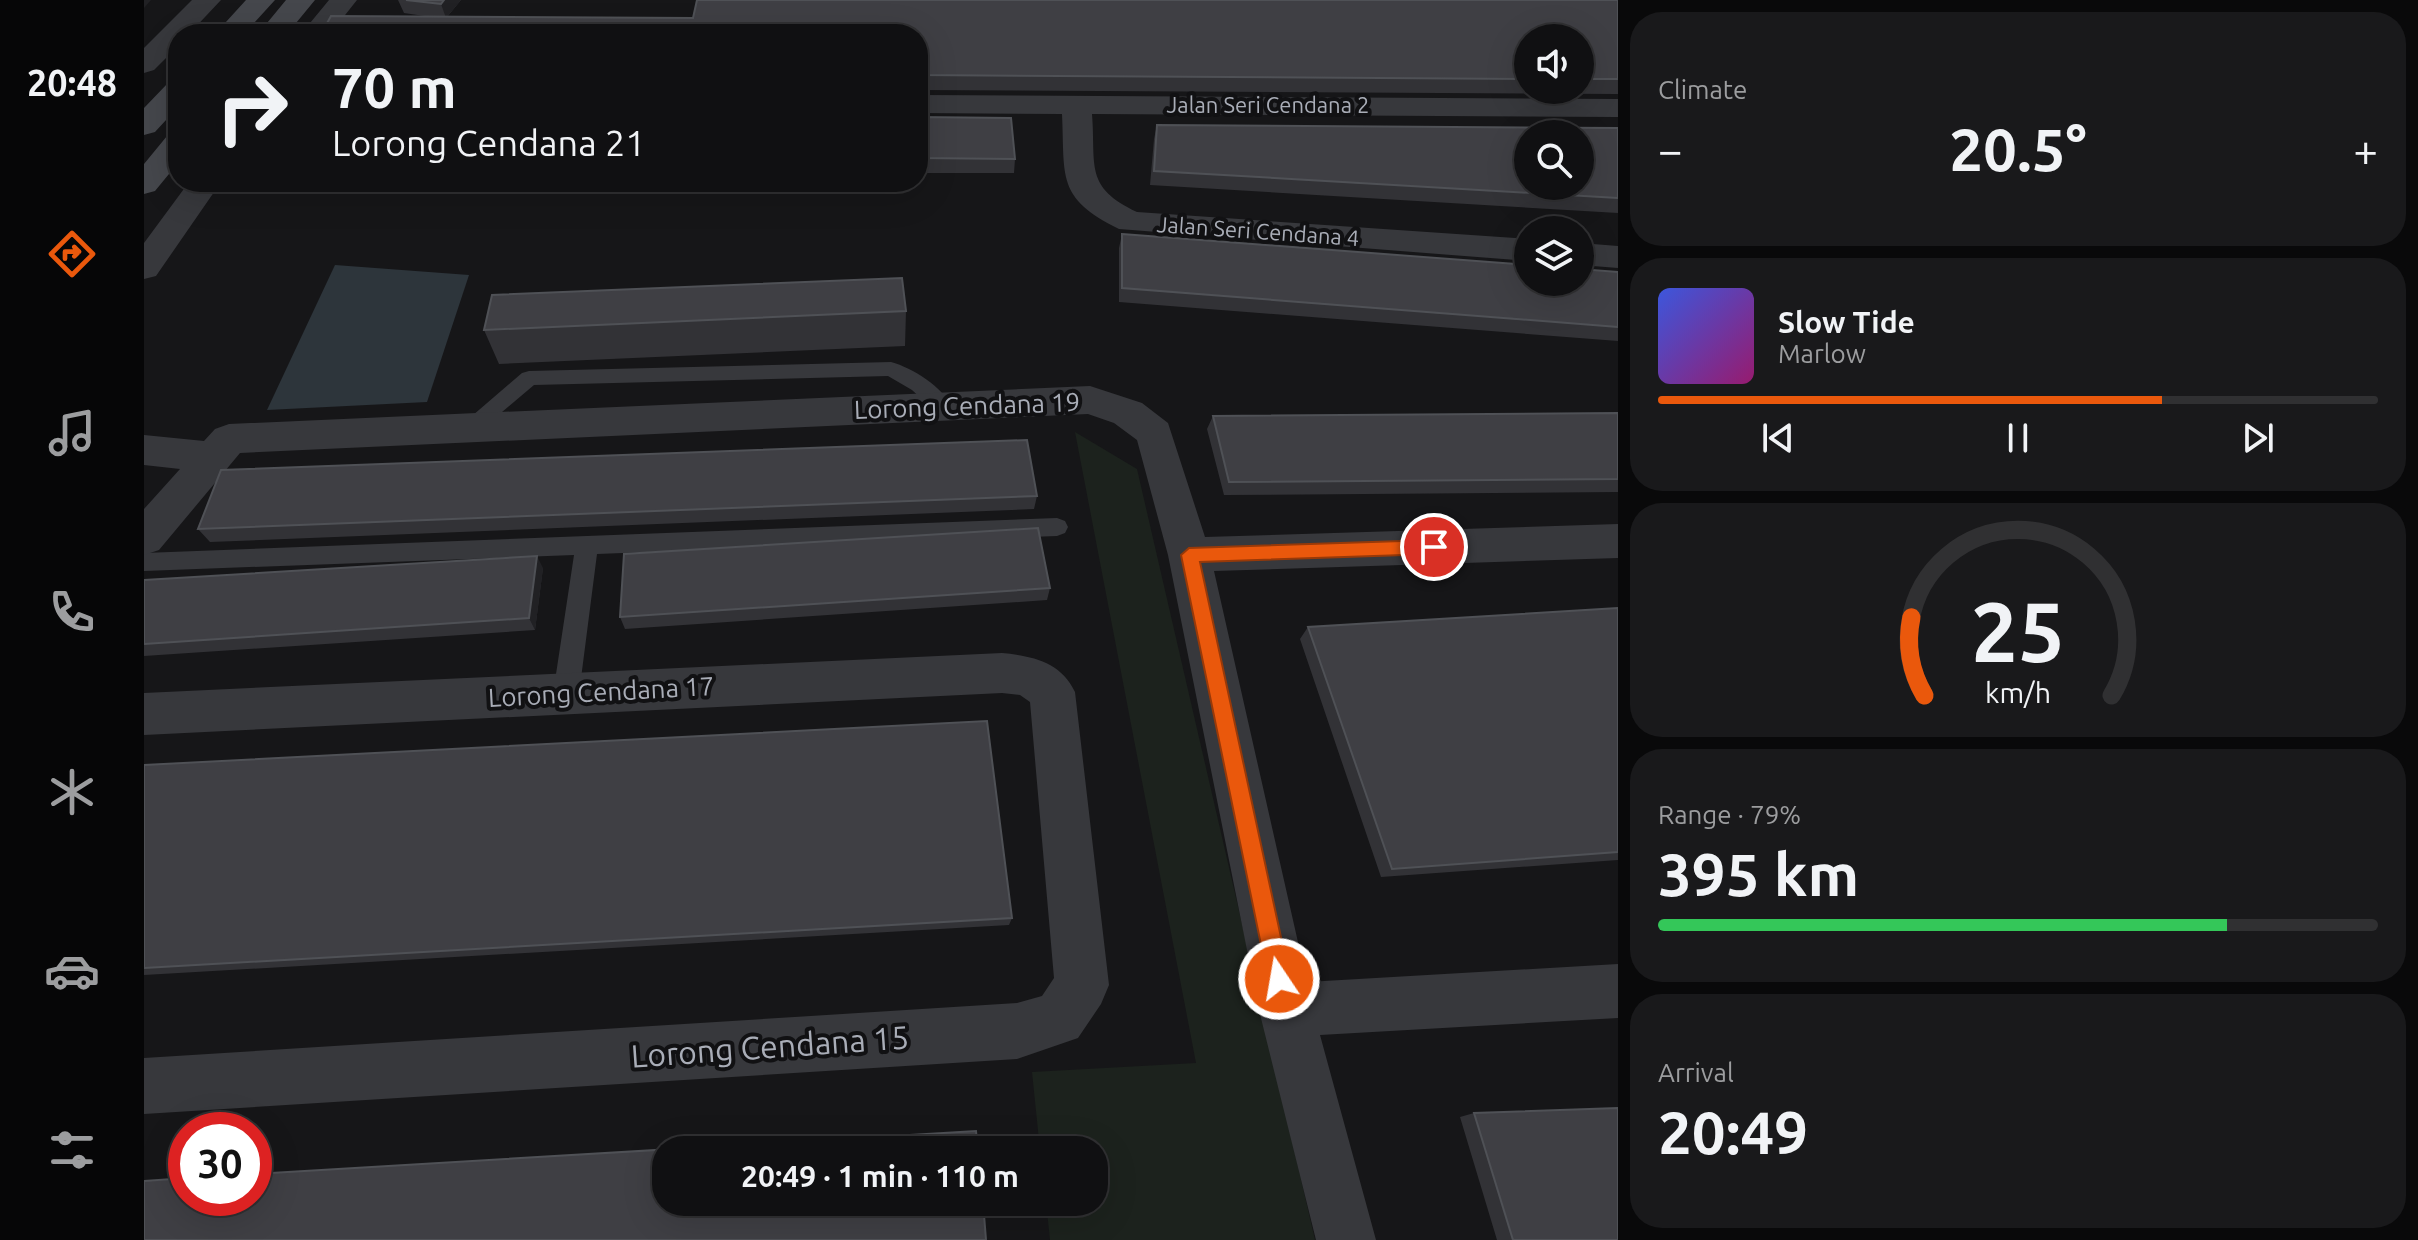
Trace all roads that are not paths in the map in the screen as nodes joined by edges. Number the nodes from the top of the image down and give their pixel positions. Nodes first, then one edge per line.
1 (207, 0) edge
2 (261, 0) edge
3 (301, 0) edge
4 (343, 0) edge
5 (183, 24) edge
6 (238, 24) edge
7 (281, 24) edge
8 (323, 24) edge
9 (168, 40) edge
10 (144, 64) edge
11 (168, 103) edge
12 (928, 104) edge
13 (1076, 104) junction
14 (1618, 108) edge
15 (144, 126) edge
16 (168, 155) edge
17 (144, 184) edge
18 (198, 192) edge
19 (1514, 249) edge
20 (1594, 255) edge
21 (1618, 257) edge
22 (144, 268) edge
23 (222, 448) junction
24 (144, 450) edge
25 (1057, 527) dead end
26 (144, 538) edge
27 (1618, 541) edge
28 (587, 543) junction
29 (1189, 555) junction
30 (144, 562) edge
31 (1052, 692) joint
32 (566, 694) junction
33 (144, 714) edge
34 (1618, 991) edge
35 (1286, 1010) junction
36 (144, 1086) edge
37 (1346, 1240) edge

1 - 5 street
2 - 6 street
3 - 7 street
4 - 8 street
9 - 10 street
11 - 15 street
12 - 13 street, Jalan Seri Cendana 2
13 - 14 street, Jalan Seri Cendana 2
13 - 19 street, Jalan Seri Cendana 4
16 - 17 street
18 - 22 street
20 - 21 street
23 - 24 street, Lorong Cendana 19
23 - 26 street
23 - 29 street, Lorong Cendana 19
25 - 28 lane
27 - 29 street
28 - 30 lane
28 - 32 lane
29 - 35 street, Lorong Cendana 19
31 - 32 street, Lorong Cendana 17
31 - 36 street, Lorong Cendana 15
32 - 33 street, Lorong Cendana 17
34 - 35 street
35 - 37 street, Lorong Cendana 19

